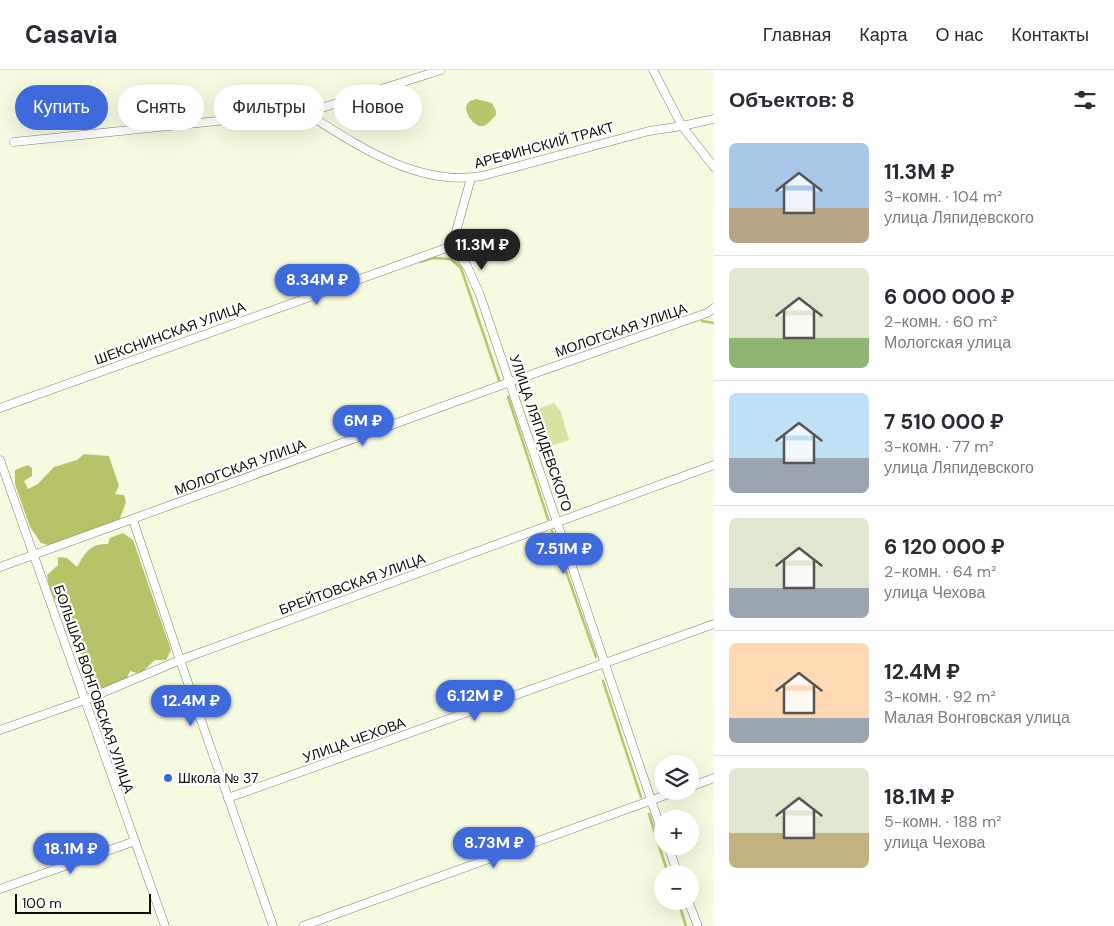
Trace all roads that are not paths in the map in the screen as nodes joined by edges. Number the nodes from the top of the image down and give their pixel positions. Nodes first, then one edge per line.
1 (441, 70) edge
2 (653, 70) edge
3 (324, 107) edge
4 (714, 119) edge
5 (214, 121) edge
6 (324, 124) edge
7 (682, 126) junction
8 (14, 142) dead end
9 (714, 167) edge
10 (471, 178) junction
11 (452, 246) junction
12 (714, 308) edge
13 (510, 382) junction
14 (0, 408) edge
15 (0, 460) edge
16 (714, 465) edge
17 (133, 520) junction
18 (558, 523) junction
19 (34, 555) junction
20 (0, 567) edge
21 (714, 624) edge
22 (180, 660) junction
23 (605, 663) junction
24 (85, 700) junction
25 (0, 730) edge
26 (714, 778) edge
27 (699, 784) edge
28 (228, 798) junction
29 (654, 800) edge
30 (651, 801) junction
31 (654, 810) edge
32 (135, 841) junction
33 (0, 888) edge
34 (692, 910) edge
35 (164, 926) edge
36 (273, 926) edge
37 (303, 926) edge
38 (698, 926) edge

1 - 3 street
2 - 7 street
4 - 7 street, АРЕФИНСКИЙ ТРАКТ
5 - 8 street
6 - 10 street, АРЕФИНСКИЙ ТРАКТ
7 - 9 street
7 - 10 street, АРЕФИНСКИЙ ТРАКТ
10 - 11 street
11 - 13 street, УЛИЦА ЛЯПИДЕВСКОГО
11 - 14 street, ШЕКСНИНСКАЯ УЛИЦА
12 - 13 street, МОЛОГСКАЯ УЛИЦА
13 - 17 street, МОЛОГСКАЯ УЛИЦА
13 - 18 street, УЛИЦА ЛЯПИДЕВСКОГО
15 - 19 street, БОЛЬШАЯ ВОНГОВСКАЯ УЛИЦА
16 - 18 street, БРЕЙТОВСКАЯ УЛИЦА
17 - 19 street, МОЛОГСКАЯ УЛИЦА
17 - 22 street
18 - 22 street, БРЕЙТОВСКАЯ УЛИЦА
18 - 23 street, УЛИЦА ЛЯПИДЕВСКОГО
19 - 20 street, МОЛОГСКАЯ УЛИЦА
19 - 24 street, БОЛЬШАЯ ВОНГОВСКАЯ УЛИЦА
21 - 23 street, УЛИЦА ЧЕХОВА
22 - 24 street, БРЕЙТОВСКАЯ УЛИЦА
22 - 28 street
23 - 28 street, УЛИЦА ЧЕХОВА
23 - 30 street, УЛИЦА ЛЯПИДЕВСКОГО
24 - 25 street, БРЕЙТОВСКАЯ УЛИЦА
24 - 32 street, БОЛЬШАЯ ВОНГОВСКАЯ УЛИЦА
26 - 27 street
28 - 36 street
29 - 30 street
30 - 31 street, УЛИЦА ЛЯПИДЕВСКОГО
30 - 37 street
32 - 33 street
32 - 35 street, БОЛЬШАЯ ВОНГОВСКАЯ УЛИЦА
34 - 38 street

